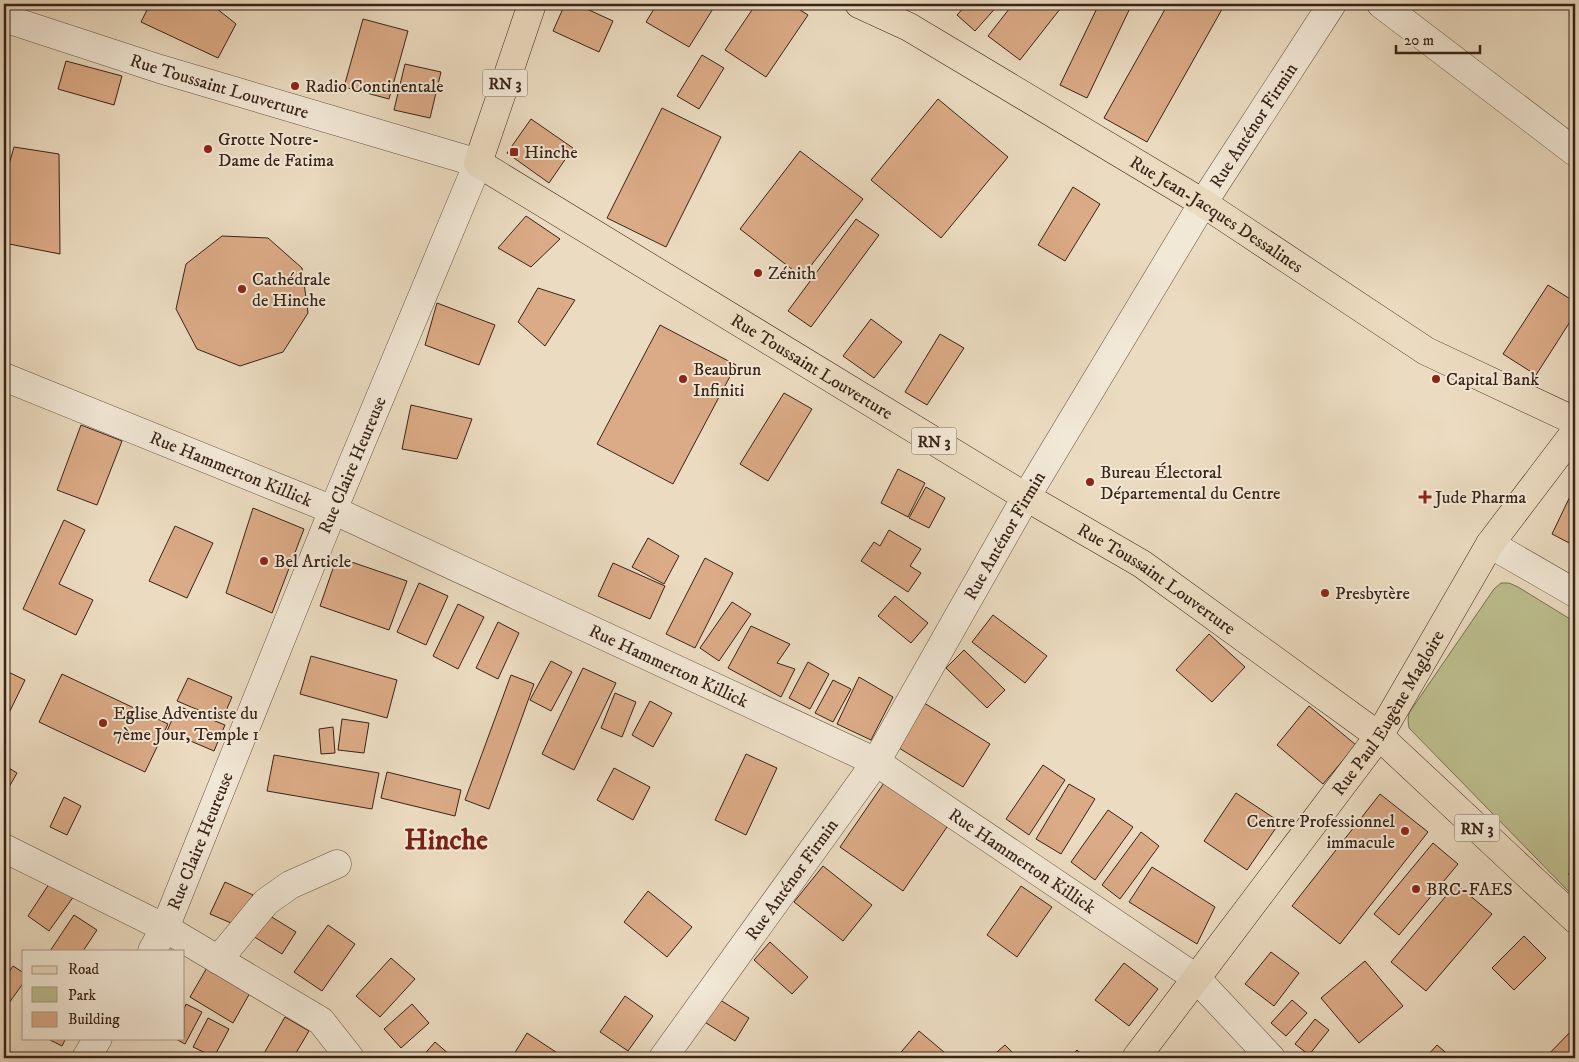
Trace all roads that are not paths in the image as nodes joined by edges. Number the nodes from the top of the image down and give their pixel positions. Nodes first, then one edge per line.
1 (532, 4) edge
2 (859, 4) edge
3 (1332, 4) edge
4 (1381, 4) edge
5 (4, 18) edge
6 (1575, 152) edge
7 (478, 162) junction
8 (1203, 203) junction
9 (4, 377) edge
10 (1575, 421) edge
11 (1575, 432) edge
12 (1026, 497) junction
13 (333, 510) junction
14 (1490, 544) junction
15 (1575, 592) edge
16 (1379, 736) junction
17 (876, 762) junction
18 (4, 848) edge
19 (337, 864) dead end
20 (1575, 919) edge
21 (158, 940) edge
22 (218, 960) junction
23 (1196, 978) junction
24 (97, 1040) edge
25 (86, 1058) edge
26 (350, 1058) edge
27 (663, 1058) edge
28 (1136, 1058) edge
29 (1271, 1058) edge

1 - 7 main road, Rue Claire Heureuse / RN 3
2 - 8 main road, Rue Jean-Jacques Dessalines
3 - 8 street, Rue Anténor Firmin
4 - 6 street
5 - 7 street, Rue Toussaint Louverture
7 - 12 main road, Rue Toussaint Louverture / RN 3
7 - 13 street, Rue Claire Heureuse
8 - 10 main road, Rue Jean-Jacques Dessalines
8 - 12 street, Rue Anténor Firmin
9 - 13 street, Rue Hammerton Killick
11 - 14 main road, Rue Paul Eugène Magloire
12 - 16 main road, Rue Toussaint Louverture / RN 3
12 - 17 street, Rue Anténor Firmin
13 - 17 street, Rue Hammerton Killick
13 - 21 street, Rue Claire Heureuse
14 - 15 street
14 - 16 main road, Rue Paul Eugène Magloire
16 - 20 main road, Rue Toussaint Louverture / RN 3
16 - 23 main road, Rue Paul Eugène Magloire
17 - 23 street, Rue Hammerton Killick
17 - 27 street, Rue Anténor Firmin
18 - 21 street
19 - 22 street
21 - 22 street
22 - 26 street
23 - 28 main road, Rue Paul Eugène Magloire
23 - 29 street, Rue Hammerton Killick
24 - 25 street

